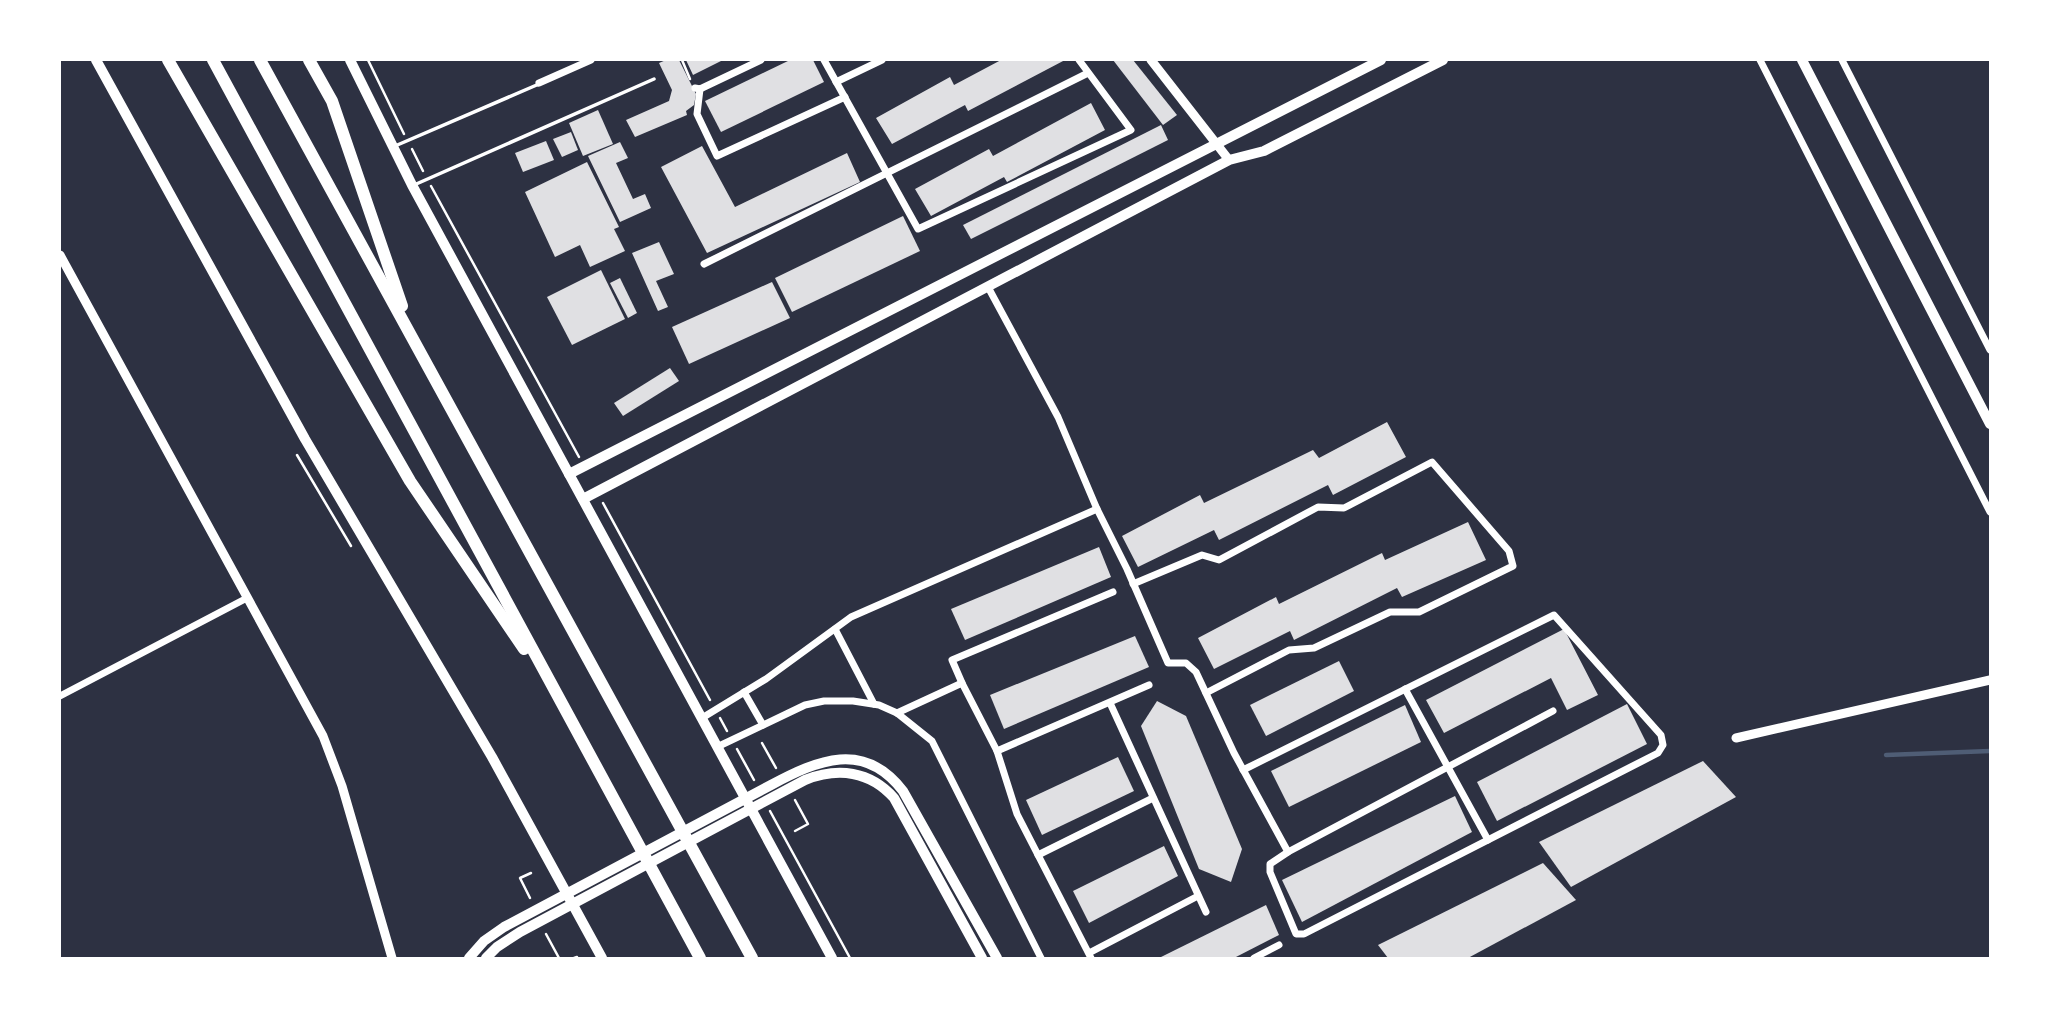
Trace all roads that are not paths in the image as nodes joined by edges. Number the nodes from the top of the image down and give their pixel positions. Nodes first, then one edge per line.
1 (96, 60) edge
2 (169, 60) edge
3 (213, 60) edge
4 (260, 60) edge
5 (310, 60) edge
6 (350, 60) edge
7 (591, 60) edge
8 (761, 60) edge
9 (824, 60) edge
10 (882, 60) edge
11 (1079, 60) edge
12 (1152, 60) edge
13 (1381, 60) edge
14 (1443, 60) edge
15 (1760, 60) edge
16 (1802, 60) edge
17 (1842, 60) edge
18 (1088, 73) junction
19 (654, 79) dead end
20 (836, 82) junction
21 (539, 83) joint
22 (845, 97) junction
23 (1216, 143) junction
24 (393, 147) junction
25 (1229, 160) junction
26 (887, 173) junction
27 (412, 185) junction
28 (60, 255) edge
29 (704, 264) dead end
30 (988, 287) junction
31 (413, 340) junction
32 (1990, 350) edge
33 (1990, 424) edge
34 (569, 474) junction
35 (583, 499) junction
36 (1097, 509) junction
37 (1990, 512) edge
38 (1133, 584) junction
39 (1113, 592) dead end
40 (247, 598) junction
41 (835, 629) junction
42 (1990, 680) edge
43 (962, 683) junction
44 (1149, 685) dead end
45 (1405, 689) junction
46 (744, 692) junction
47 (1206, 693) junction
48 (60, 696) edge
49 (1110, 703) junction
50 (874, 704) junction
51 (563, 707) junction
52 (1553, 711) dead end
53 (897, 713) junction
54 (702, 718) junction
55 (763, 725) junction
56 (1736, 738) dead end
57 (717, 747) junction
58 (997, 751) junction
59 (1449, 767) junction
60 (1243, 770) junction
61 (773, 790) junction
62 (1153, 798) junction
63 (1488, 840) junction
64 (1288, 852) junction
65 (1038, 856) junction
66 (1198, 896) junction
67 (1206, 912) dead end
68 (1279, 946) dead end
69 (1090, 956) edge
70 (751, 957) edge
71 (392, 958) edge
72 (469, 958) edge
73 (486, 958) edge
74 (602, 958) edge
75 (700, 958) edge
76 (832, 958) edge
77 (982, 958) edge
78 (997, 958) edge
79 (1041, 958) edge
80 (1254, 958) edge

1 - 74 main road
2 - 51 highway
3 - 51 highway
4 - 31 highway
5 - 31 highway
6 - 24 main road
7 - 21 street
8 - 22 street
9 - 20 street
10 - 20 street
11 - 18 street
12 - 23 street
13 - 23 main road
14 - 25 main road
15 - 37 street
16 - 33 main road
17 - 32 street
18 - 26 street
18 - 26 street
19 - 27 lane
20 - 22 street
21 - 24 lane
22 - 26 street
23 - 25 street
23 - 34 main road
24 - 27 main road
25 - 30 main road
26 - 29 street
27 - 34 main road
28 - 40 street
30 - 35 main road
30 - 36 street
31 - 70 highway
34 - 35 main road
35 - 54 main road
36 - 38 street
36 - 41 street
38 - 47 street
38 - 47 street
39 - 43 street
40 - 48 street
40 - 71 street
41 - 46 street
41 - 50 street
42 - 56 street
43 - 53 street
43 - 58 street
44 - 49 street
45 - 59 street
45 - 60 street
45 - 63 street
46 - 54 street
46 - 55 street
47 - 60 street
49 - 58 street
49 - 62 street
50 - 53 street
50 - 55 street
51 - 75 highway
52 - 59 street
53 - 79 street
54 - 57 main road
55 - 57 street
57 - 76 main road
58 - 65 street
59 - 63 street
59 - 64 street
60 - 64 street
61 - 72 main road
61 - 73 main road
61 - 77 main road
61 - 78 main road
62 - 65 street
62 - 66 street
63 - 64 street
65 - 69 street
66 - 67 street
66 - 69 street
68 - 80 street

